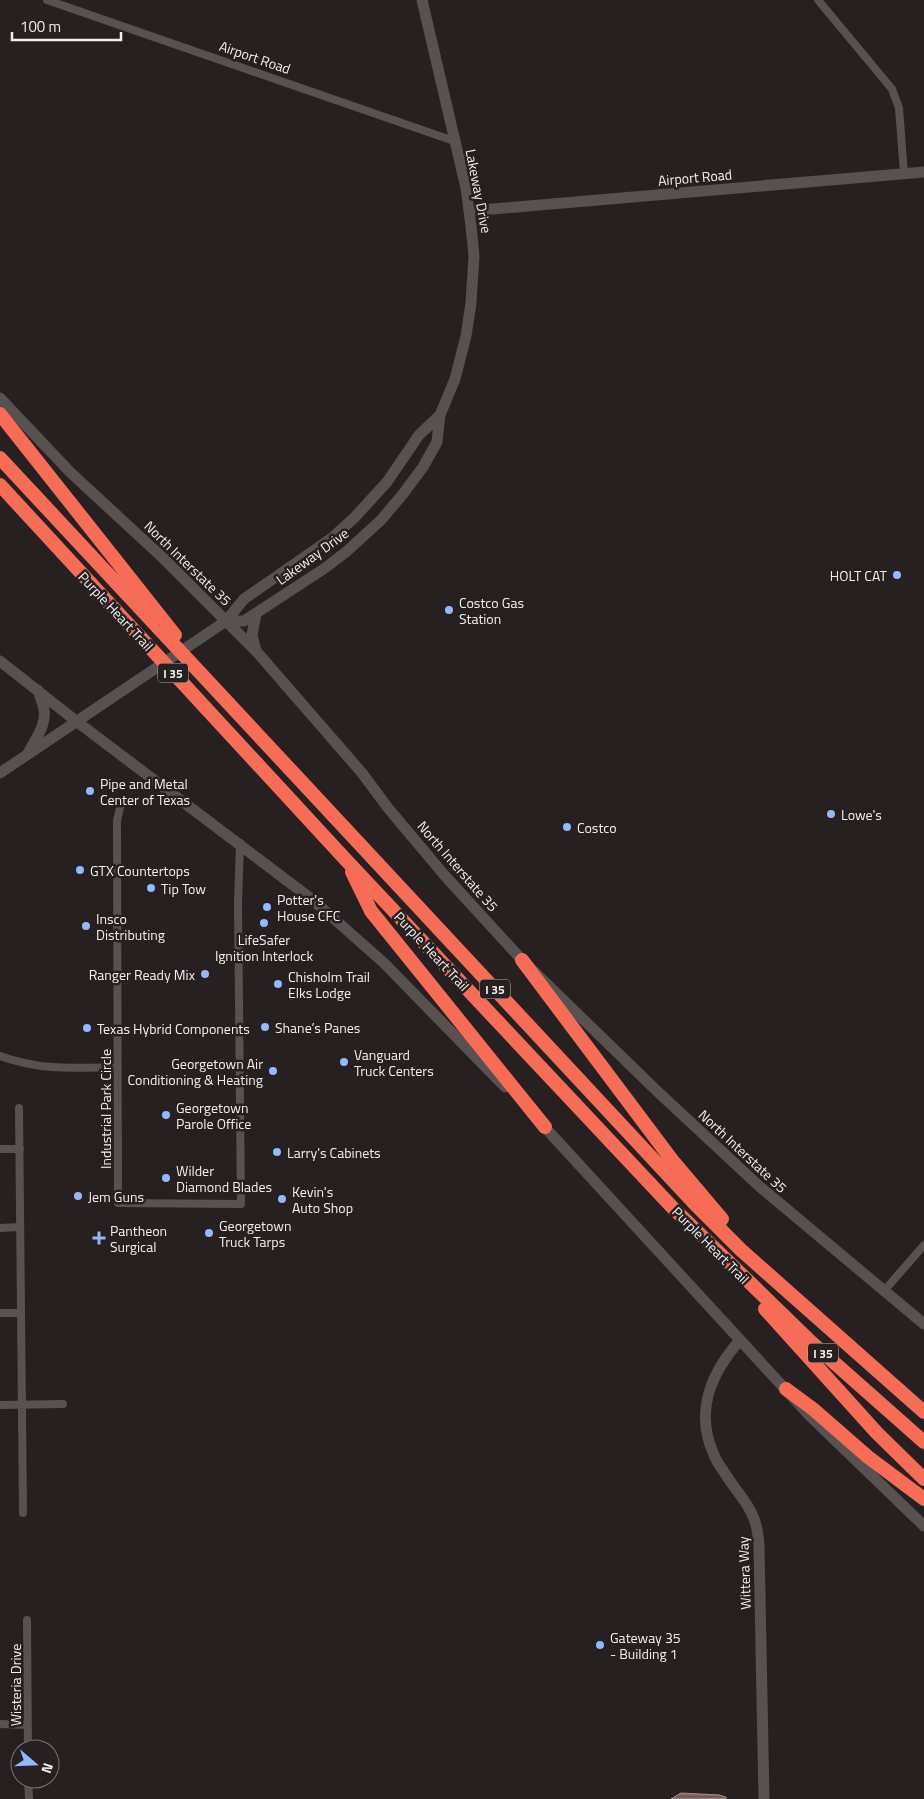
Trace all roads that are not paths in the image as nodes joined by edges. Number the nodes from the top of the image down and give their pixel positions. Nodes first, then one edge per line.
1 (47, 0) edge
2 (422, 0) edge
3 (818, 0) edge
4 (454, 141) junction
5 (924, 172) edge
6 (904, 174) junction
7 (470, 211) junction
8 (0, 398) edge
9 (0, 414) edge
10 (440, 415) junction
11 (0, 458) edge
12 (0, 485) edge
13 (256, 614) junction
14 (226, 620) junction
15 (257, 652) junction
16 (0, 660) edge
17 (209, 683) junction
18 (38, 690) junction
19 (76, 722) junction
20 (27, 755) junction
21 (0, 773) edge
22 (121, 802) dead end
23 (240, 843) junction
24 (346, 860) junction
25 (522, 960) junction
26 (0, 1056) edge
27 (118, 1067) junction
28 (19, 1108) dead end
29 (546, 1127) junction
30 (0, 1148) edge
31 (20, 1149) junction
32 (20, 1227) junction
33 (0, 1228) edge
34 (924, 1245) edge
35 (725, 1260) junction
36 (787, 1289) junction
37 (884, 1291) junction
38 (0, 1313) edge
39 (21, 1313) junction
40 (924, 1324) edge
41 (740, 1340) junction
42 (786, 1389) junction
43 (63, 1404) dead end
44 (22, 1405) junction
45 (0, 1406) edge
46 (924, 1412) edge
47 (924, 1442) edge
48 (924, 1479) edge
49 (924, 1499) edge
50 (23, 1513) dead end
51 (924, 1526) edge
52 (27, 1620) dead end
53 (0, 1724) edge
54 (27, 1725) junction
55 (28, 1739) edge
56 (764, 1799) edge

1 - 4 street, Airport Road
2 - 4 main road, Lakeway Drive
3 - 6 street
4 - 7 main road, Lakeway Drive
5 - 6 main road, Airport Road
6 - 7 main road, Airport Road
7 - 10 main road, Lakeway Drive
8 - 14 main road, North Interstate 35
9 - 17 highway
10 - 13 main road, Lakeway Drive
10 - 14 main road, Lakeway Drive
11 - 17 highway, Purple Heart Trail / I 35
12 - 24 highway, Purple Heart Trail / I 35
13 - 14 main road, Lakeway Drive
13 - 15 main road
14 - 15 main road, North Interstate 35
14 - 19 main road, Lakeway Drive
15 - 25 main road, North Interstate 35
16 - 18 main road
17 - 36 highway, Purple Heart Trail / I 35
18 - 19 main road
18 - 20 main road
19 - 20 main road, Lakeway Drive
19 - 23 main road
20 - 21 main road, Lakeway Drive
22 - 27 street, Industrial Park Circle
23 - 27 street, Industrial Park Circle
23 - 29 main road
24 - 29 highway
24 - 35 highway, Purple Heart Trail / I 35
25 - 36 highway
25 - 37 main road, North Interstate 35
26 - 27 street
28 - 31 street
29 - 41 main road
30 - 31 street
31 - 32 street
32 - 33 street
32 - 39 street
34 - 37 street
35 - 47 highway, Purple Heart Trail / I 35
35 - 48 highway
36 - 46 highway, Purple Heart Trail / I 35
37 - 40 main road, North Interstate 35
38 - 39 street
39 - 44 street
41 - 42 main road
41 - 56 main road, Wittera Way
42 - 49 highway
42 - 51 main road
43 - 44 street
44 - 45 street
44 - 50 street
52 - 54 street, Wisteria Drive
53 - 54 street
54 - 55 street, Wisteria Drive

